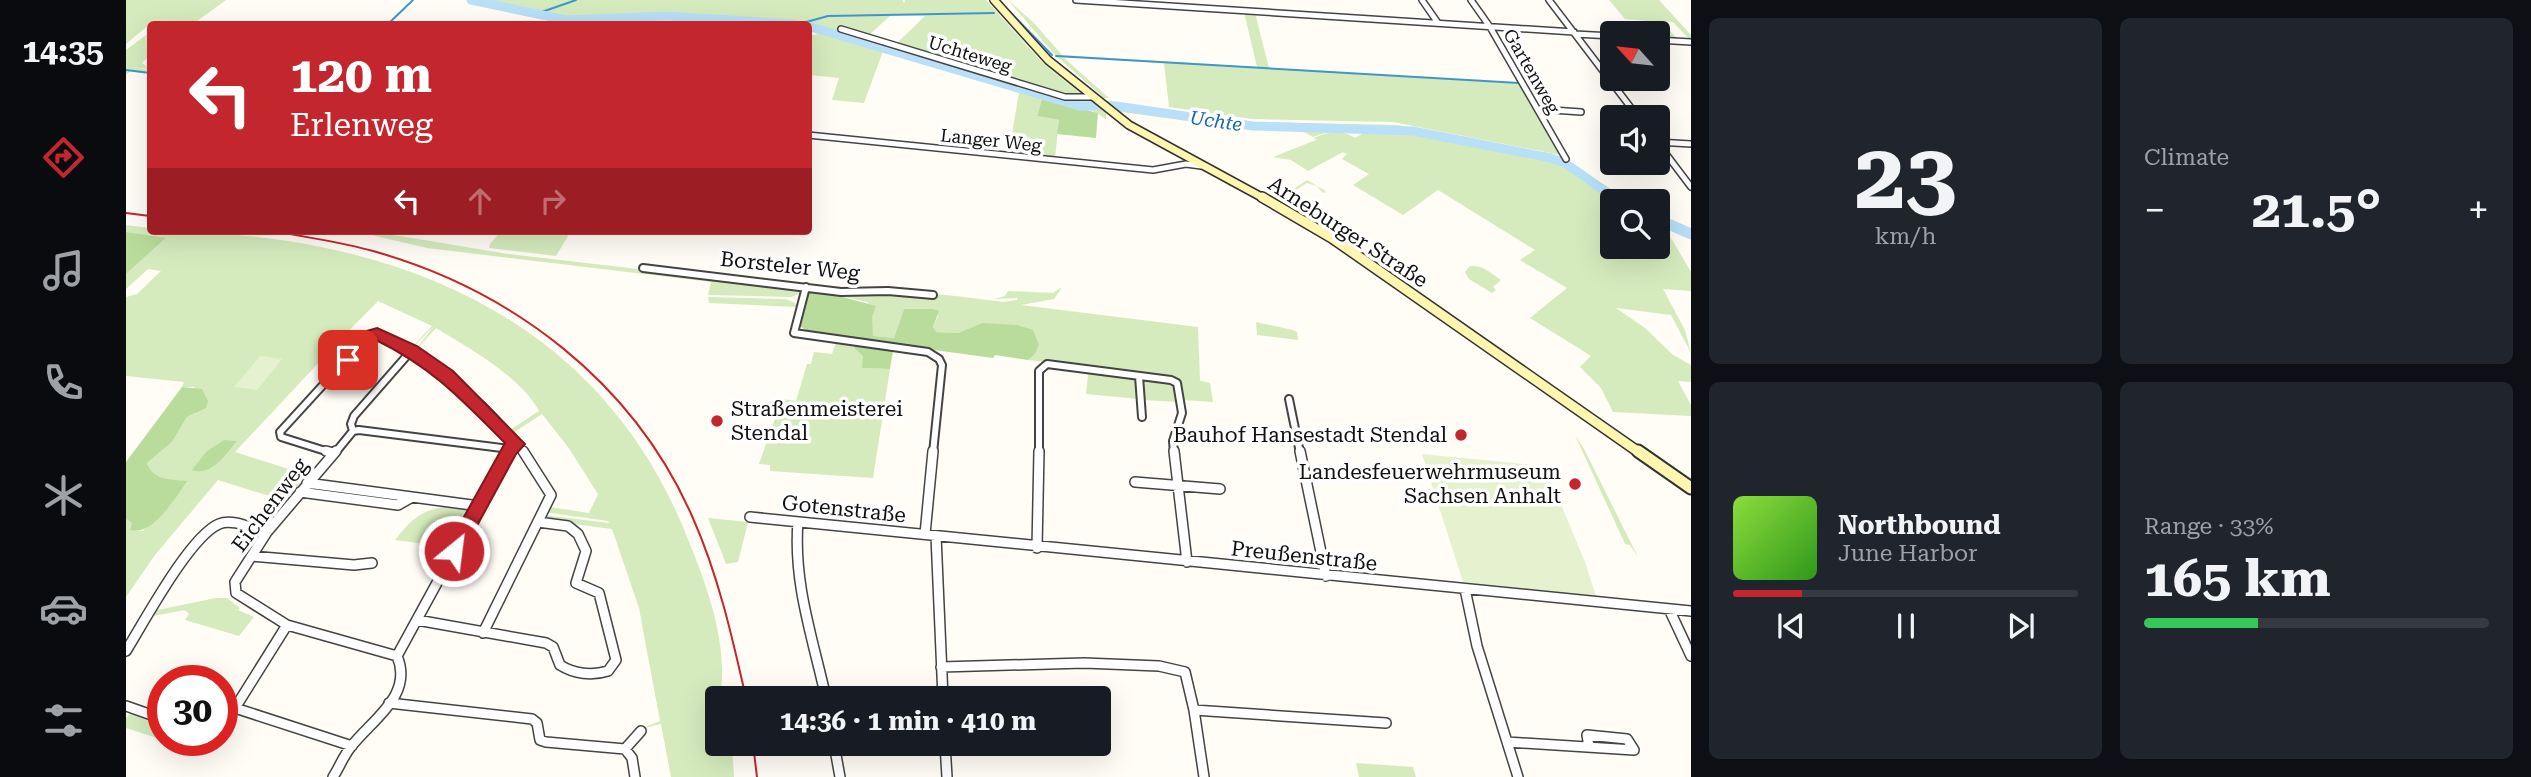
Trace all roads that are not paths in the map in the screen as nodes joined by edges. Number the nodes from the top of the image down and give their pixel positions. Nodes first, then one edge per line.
1 (993, 0) edge
2 (1076, 0) edge
3 (1422, 0) edge
4 (1471, 0) edge
5 (1549, 0) edge
6 (1438, 23) junction
7 (1490, 27) junction
8 (841, 29) dead end
9 (1574, 33) junction
10 (1600, 35) edge
11 (1670, 41) edge
12 (1691, 42) edge
13 (1095, 100) junction
14 (1629, 105) edge
15 (1538, 109) junction
16 (1581, 112) dead end
17 (812, 135) edge
18 (1670, 143) edge
19 (1691, 144) edge
20 (1184, 157) junction
21 (1566, 159) dead end
22 (1670, 159) edge
23 (1201, 166) junction
24 (1170, 168) junction
25 (1691, 187) edge
26 (643, 268) dead end
27 (806, 287) junction
28 (933, 295) dead end
29 (411, 351) junction
30 (1139, 376) junction
31 (1289, 399) dead end
32 (1142, 417) dead end
33 (353, 431) junction
34 (513, 447) junction
35 (333, 453) junction
36 (1135, 482) dead end
37 (307, 483) junction
38 (1178, 485) junction
39 (1691, 488) edge
40 (1220, 489) dead end
41 (300, 492) junction
42 (412, 497) junction
43 (478, 506) junction
44 (540, 517) junction
45 (750, 517) dead end
46 (798, 523) junction
47 (267, 532) junction
48 (925, 534) junction
49 (936, 536) junction
50 (1037, 548) junction
51 (252, 556) junction
52 (1186, 562) junction
53 (372, 563) dead end
54 (1326, 576) junction
55 (1465, 589) junction
56 (1669, 609) junction
57 (1691, 611) edge
58 (417, 620) junction
59 (287, 625) junction
60 (483, 633) junction
61 (126, 652) edge
62 (397, 656) junction
63 (1691, 656) edge
64 (941, 667) junction
65 (823, 686) edge
66 (942, 686) edge
67 (238, 703) edge
68 (389, 703) junction
69 (128, 709) edge
70 (238, 709) edge
71 (1194, 710) junction
72 (147, 714) edge
73 (1387, 723) dead end
74 (641, 731) dead end
75 (1507, 742) junction
76 (352, 746) junction
77 (1589, 747) dead end
78 (625, 750) junction
79 (836, 756) edge
80 (946, 756) edge
81 (333, 777) edge
82 (635, 777) edge
83 (840, 777) edge
84 (947, 777) edge
85 (1203, 777) edge
86 (1518, 777) edge

1 - 13 main road, Arneburger Straße
2 - 6 street
3 - 6 street
4 - 7 street, Gartenweg
5 - 9 street
6 - 7 street
7 - 9 street
7 - 15 street, Gartenweg
8 - 13 street, Uchteweg
9 - 10 street
9 - 14 street
11 - 12 street
13 - 20 main road, Arneburger Straße
15 - 16 street
15 - 21 street, Gartenweg
17 - 24 street, Langer Weg
18 - 19 street
20 - 23 main road, Arneburger Straße
20 - 24 street
22 - 25 street
23 - 24 street, Langer Weg
23 - 39 main road, Arneburger Straße
26 - 27 street, Borsteler Weg
27 - 28 street, Borsteler Weg
27 - 48 street
29 - 33 street, Eichenweg
29 - 34 street
29 - 35 street
30 - 32 street
30 - 38 street
30 - 50 street
31 - 54 street
33 - 34 street
33 - 35 street, Eichenweg
34 - 43 street
34 - 44 street
35 - 37 street, Eichenweg
36 - 38 street
37 - 41 street, Eichenweg
37 - 42 street
38 - 40 street
38 - 52 street
41 - 42 street
41 - 47 street, Eichenweg
42 - 43 street
43 - 58 street
44 - 60 street
44 - 60 street
45 - 46 street, Gotenstraße
46 - 48 street, Gotenstraße
46 - 65 street
47 - 51 street, Eichenweg
47 - 61 street
48 - 49 street, Gotenstraße
49 - 50 street, Preußenstraße
49 - 64 street
50 - 52 street, Preußenstraße
51 - 53 street
51 - 59 street, Eichenweg
52 - 54 street, Preußenstraße
54 - 55 street, Preußenstraße
55 - 56 street, Preußenstraße
55 - 75 street
56 - 57 street, Preußenstraße
56 - 63 street
58 - 60 street
58 - 62 street
59 - 62 street, Eichenweg
59 - 67 street
62 - 68 street
64 - 66 street
64 - 71 street
68 - 76 street
68 - 78 street
69 - 72 street
70 - 76 street
71 - 73 street
71 - 85 street
74 - 78 street
75 - 77 street
75 - 86 street
76 - 81 street
78 - 82 street
79 - 83 street
80 - 84 street

